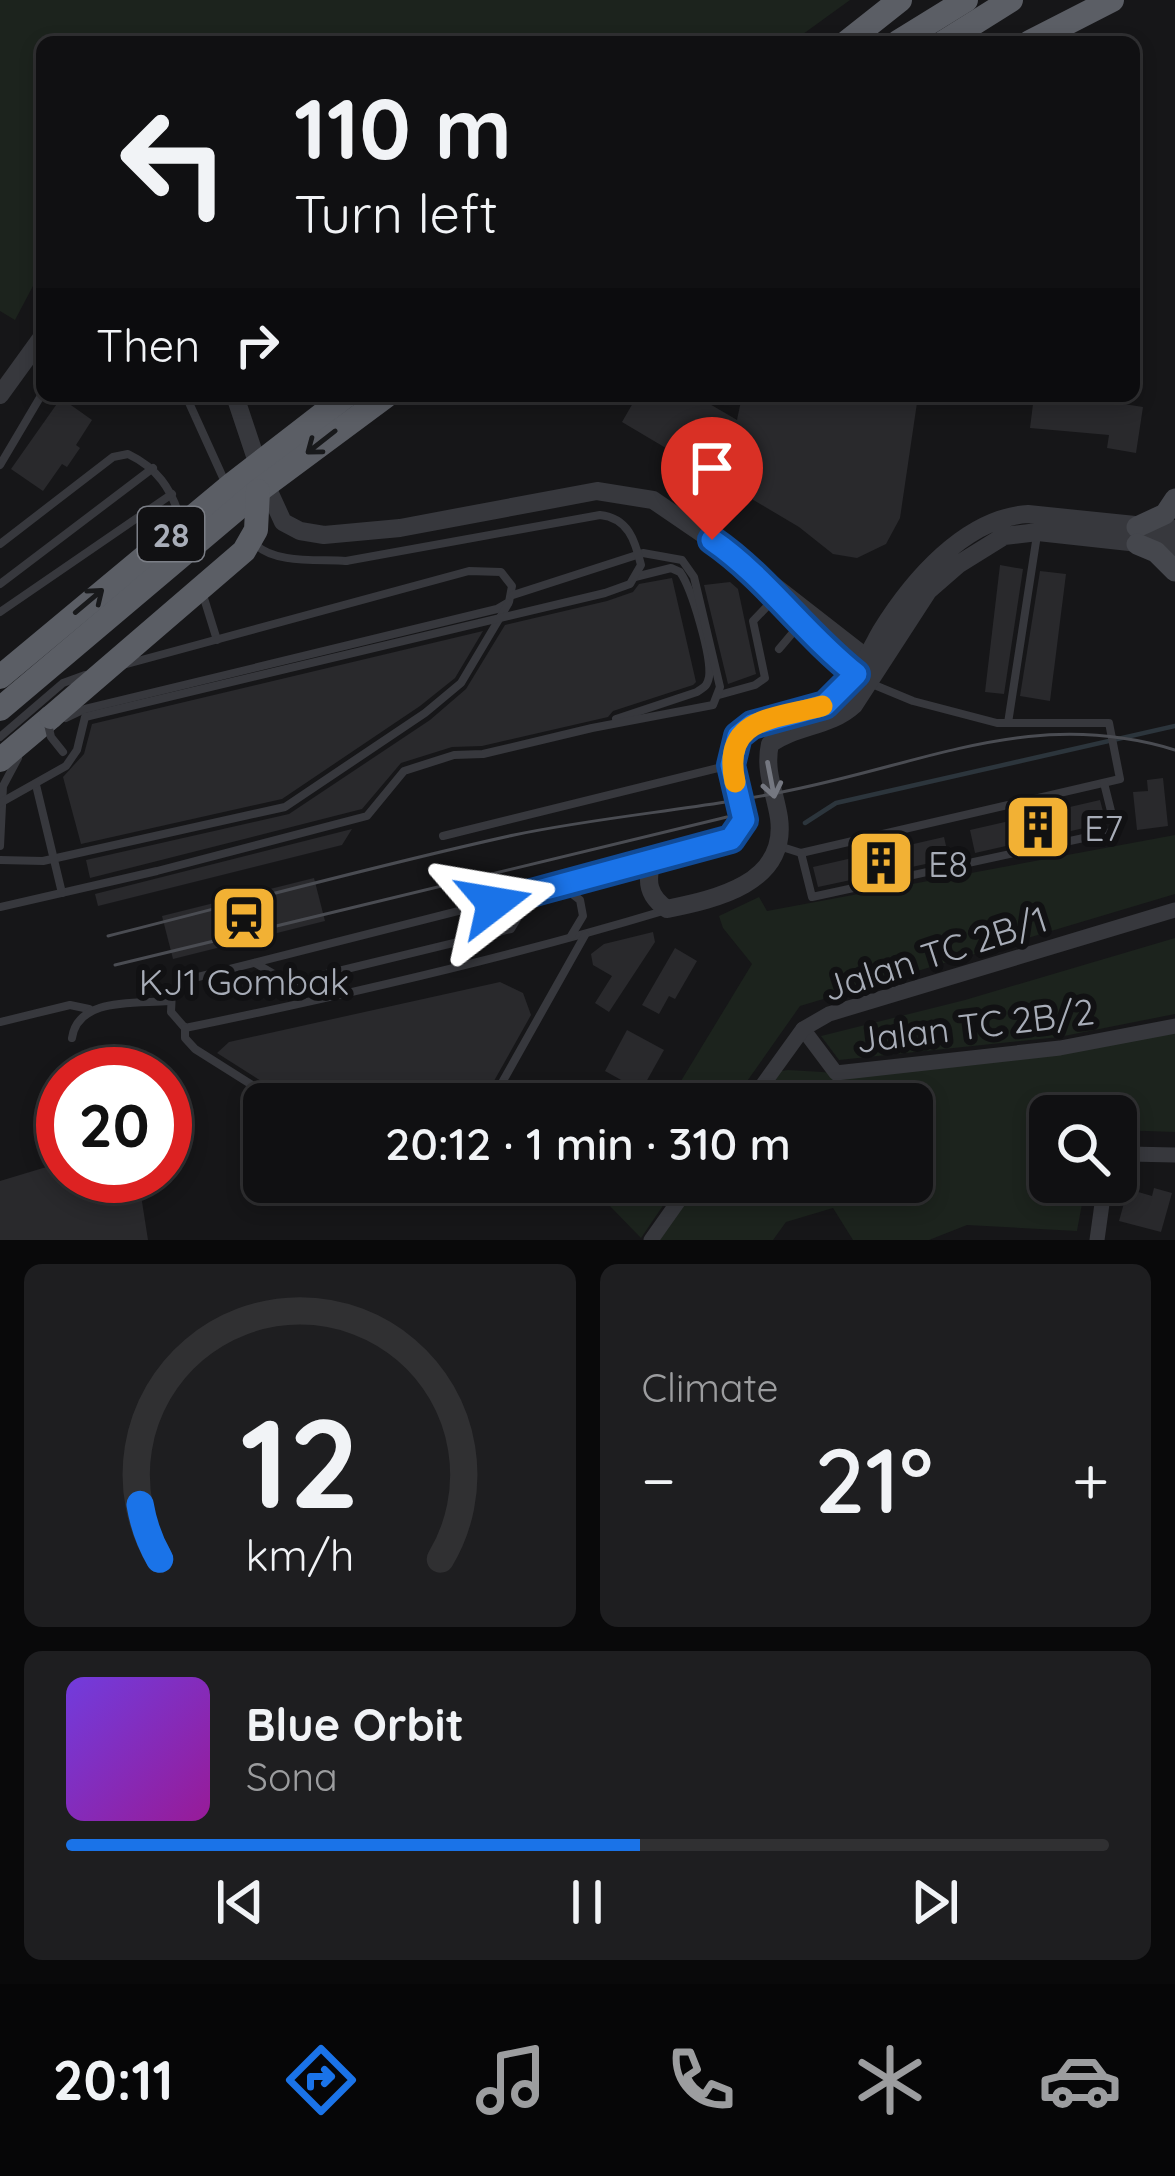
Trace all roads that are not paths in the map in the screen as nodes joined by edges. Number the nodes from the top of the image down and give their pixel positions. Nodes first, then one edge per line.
1 (900, 0) edge
2 (966, 0) edge
3 (1011, 0) edge
4 (1112, 0) edge
5 (855, 36) edge
6 (908, 36) edge
7 (954, 36) edge
8 (1042, 36) edge
9 (36, 345) edge
10 (0, 395) edge
11 (37, 402) edge
12 (189, 402) edge
13 (237, 402) edge
14 (338, 402) edge
15 (378, 402) edge
16 (0, 465) edge
17 (153, 468) junction
18 (258, 491) junction
19 (173, 494) junction
20 (1175, 499) edge
21 (238, 510) dead end
22 (1014, 524) junction
23 (1175, 529) edge
24 (247, 532) dead end
25 (1038, 532) junction
26 (1137, 535) junction
27 (0, 544) edge
28 (1175, 547) edge
29 (192, 556) dead end
30 (1175, 572) edge
31 (635, 577) junction
32 (198, 578) dead end
33 (0, 584) edge
34 (779, 594) junction
35 (511, 598) junction
36 (0, 612) edge
37 (805, 618) junction
38 (217, 640) junction
39 (779, 649) dead end
40 (868, 671) junction
41 (0, 677) edge
42 (719, 695) junction
43 (0, 709) edge
44 (51, 717) junction
45 (85, 717) junction
46 (1009, 723) junction
47 (592, 728) junction
48 (0, 737) edge
49 (63, 752) dead end
50 (0, 762) edge
51 (731, 765) junction
52 (1104, 783) junction
53 (35, 785) junction
54 (0, 803) edge
55 (443, 836) dead end
56 (0, 846) edge
57 (778, 846) junction
58 (801, 853) junction
59 (0, 860) edge
60 (653, 861) junction
61 (561, 886) junction
62 (62, 893) junction
63 (533, 893) junction
64 (0, 907) edge
65 (667, 909) junction
66 (1175, 910) edge
67 (586, 934) junction
68 (569, 938) junction
69 (254, 962) junction
70 (169, 1001) junction
71 (90, 1009) junction
72 (0, 1022) edge
73 (1175, 1026) edge
74 (185, 1028) junction
75 (803, 1029) junction
76 (72, 1038) dead end
77 (249, 1083) edge
78 (502, 1083) edge
79 (764, 1083) edge
80 (1137, 1154) edge
81 (1175, 1156) edge
82 (677, 1203) edge
83 (1102, 1203) edge
84 (651, 1240) edge
85 (1097, 1240) edge

1 - 5 highway
2 - 6 highway
3 - 7 highway
4 - 8 highway
9 - 10 street
11 - 16 lane
12 - 21 lane
13 - 34 street
41 -> 14 highway, 28, bridge
15 -> 18 highway, 28, bridge
17 - 19 lane
17 - 27 lane
17 - 33 lane
18 - 43 highway, 28, bridge
18 - 44 highway, bridge
19 - 29 lane
19 - 36 lane
20 - 26 main road
22 - 25 street
22 - 26 street
22 - 40 street
23 - 26 street
24 - 31 lane, bridge
25 - 26 street
25 - 46 lane
26 - 28 street
26 - 30 main road
31 - 45 lane, bridge
31 - 47 lane
32 - 38 lane
34 - 37 street
34 - 42 lane
35 - 38 lane
35 - 42 lane
35 - 56 lane
35 - 59 lane
37 - 39 lane
37 - 40 street
38 - 48 lane
40 - 46 lane
40 - 51 street
40 -> 57 street
42 - 47 lane
44 - 49 lane, bridge
44 - 50 highway
45 - 50 lane
45 - 53 lane, bridge
46 - 52 lane
47 - 62 lane
51 - 55 lane
51 - 60 street
52 - 58 lane
52 - 58 lane
53 - 54 lane, bridge
53 - 62 lane, bridge
57 - 58 lane
57 - 65 street
60 - 61 lane
60 - 65 street
61 - 63 lane
61 - 68 lane
62 - 64 lane
63 - 69 lane
63 - 69 lane
65 - 67 lane
66 - 75 street, Jalan TC 2B/1
67 - 68 lane
67 - 78 lane
68 - 74 lane
69 - 70 lane
70 - 71 lane
70 - 74 lane
71 - 72 lane
71 - 76 lane
73 - 75 street, Jalan TC 2B/2
74 - 77 lane
75 - 79 street, Jalan TC 2B/1
80 - 81 street
82 - 84 street
83 - 85 street

